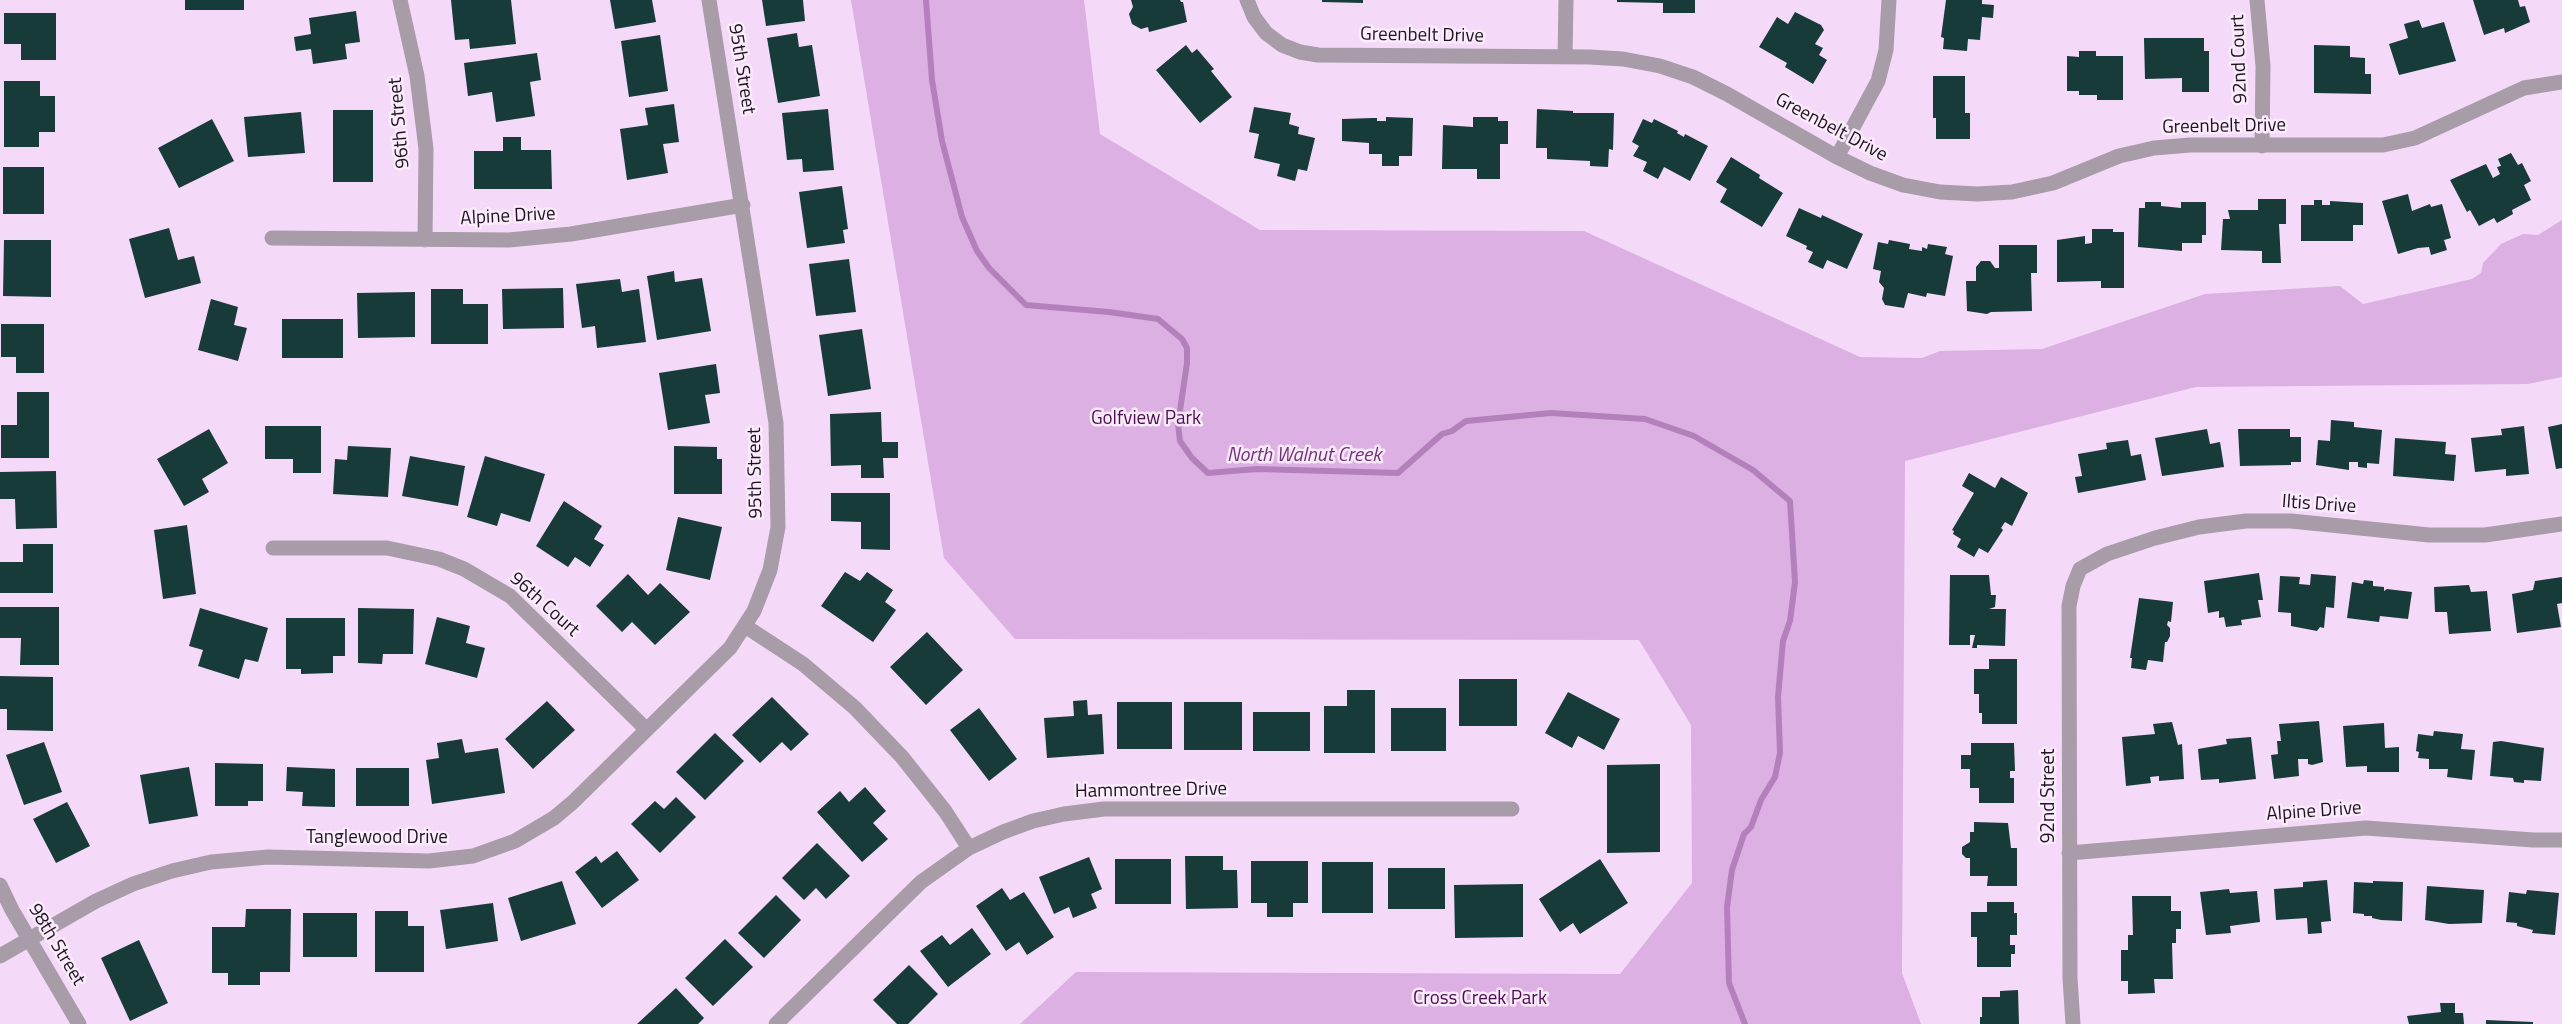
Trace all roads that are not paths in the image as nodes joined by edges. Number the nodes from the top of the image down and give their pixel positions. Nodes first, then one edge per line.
1 (709, 0) edge
2 (1247, 0) edge
3 (1566, 0) edge
4 (1889, 0) edge
5 (2257, 0) edge
6 (401, 2) edge
7 (1565, 57) junction
8 (2562, 82) edge
9 (2262, 146) junction
10 (1837, 158) junction
11 (743, 205) junction
12 (272, 238) dead end
13 (425, 240) junction
14 (2562, 524) edge
15 (273, 548) dead end
16 (2080, 569) joint
17 (745, 626) junction
18 (646, 729) junction
19 (1512, 810) dead end
20 (2562, 840) edge
21 (969, 848) junction
22 (2070, 853) junction
23 (0, 885) edge
24 (29, 939) junction
25 (0, 956) edge
26 (79, 1024) edge
27 (776, 1024) edge
28 (2073, 1024) edge

1 - 11 street, 95th Street
2 - 7 street, Greenbelt Drive
3 - 7 street
4 - 10 street
5 - 9 street, 92nd Court
6 - 13 street, 96th Street
7 - 10 street, Greenbelt Drive
8 - 9 street, Greenbelt Drive
9 - 10 street, Greenbelt Drive
11 - 13 street, Alpine Drive
11 - 17 street, 95th Street
12 - 13 street, Alpine Drive
14 - 16 street, Iltis Drive
15 - 18 street, 96th Court
16 - 22 street, 92nd Street
17 - 18 street, Tanglewood Drive
17 - 21 street
18 - 24 street, Tanglewood Drive
19 - 21 street, Hammontree Drive
20 - 22 street, Alpine Drive
21 - 27 street, Hammontree Drive
22 - 28 street, 92nd Street
23 - 24 street, 98th Street
24 - 25 street, Tanglewood Drive
24 - 26 street, 98th Street

